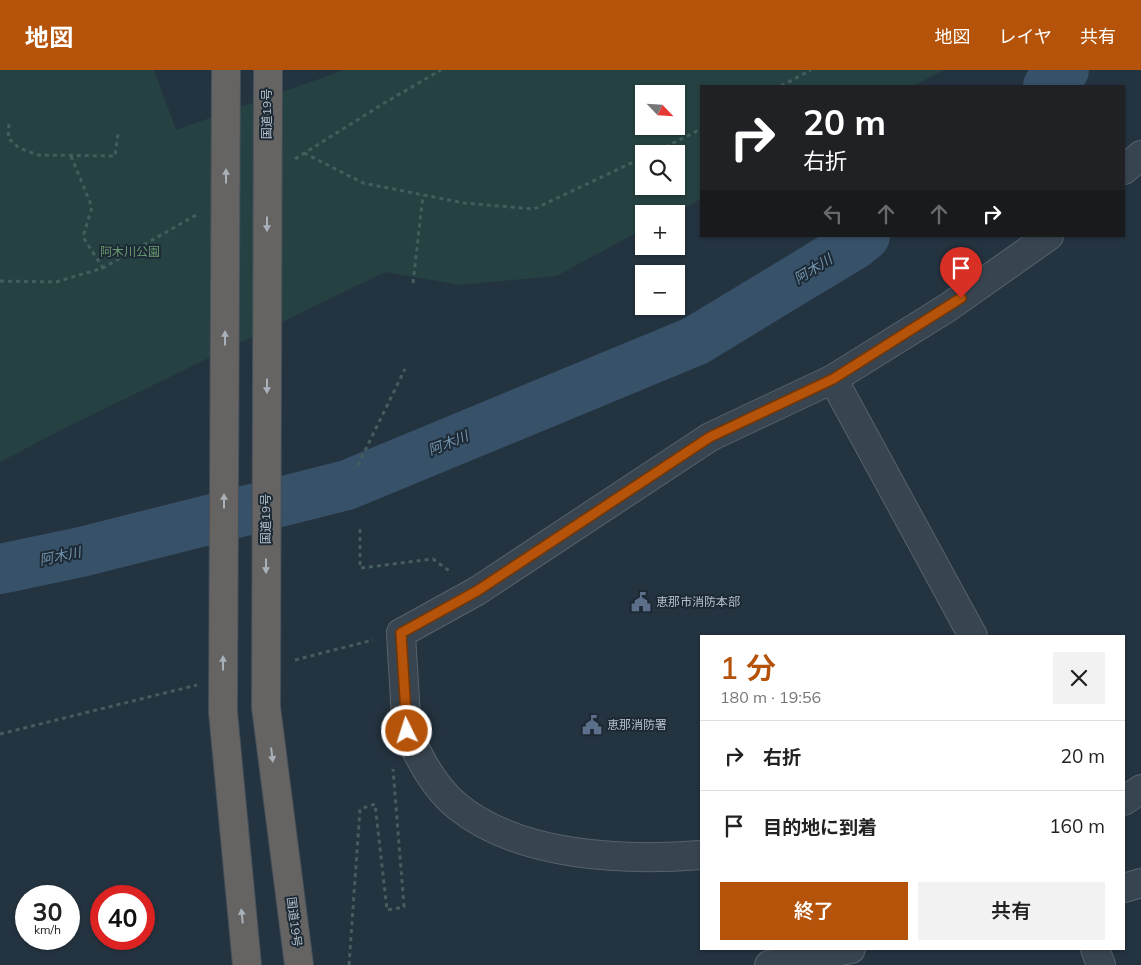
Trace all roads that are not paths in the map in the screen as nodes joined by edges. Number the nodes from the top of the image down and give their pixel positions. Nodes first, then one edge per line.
1 (226, 70) edge
2 (268, 70) edge
3 (1141, 155) edge
4 (1125, 169) edge
5 (1048, 237) edge
6 (833, 379) junction
7 (972, 635) edge
8 (1141, 789) edge
9 (1125, 800) edge
10 (700, 854) edge
11 (1141, 883) edge
12 (1125, 888) edge
13 (845, 950) edge
14 (1095, 950) edge
15 (247, 965) edge
16 (299, 965) edge
17 (769, 965) edge
18 (1101, 965) edge

15 -> 1 highway, bridge
2 -> 16 highway, 国道19号, bridge
3 - 4 street
5 - 6 street
6 - 7 street
6 - 10 street
8 - 9 street
11 - 12 street
13 - 17 street
14 - 18 street

